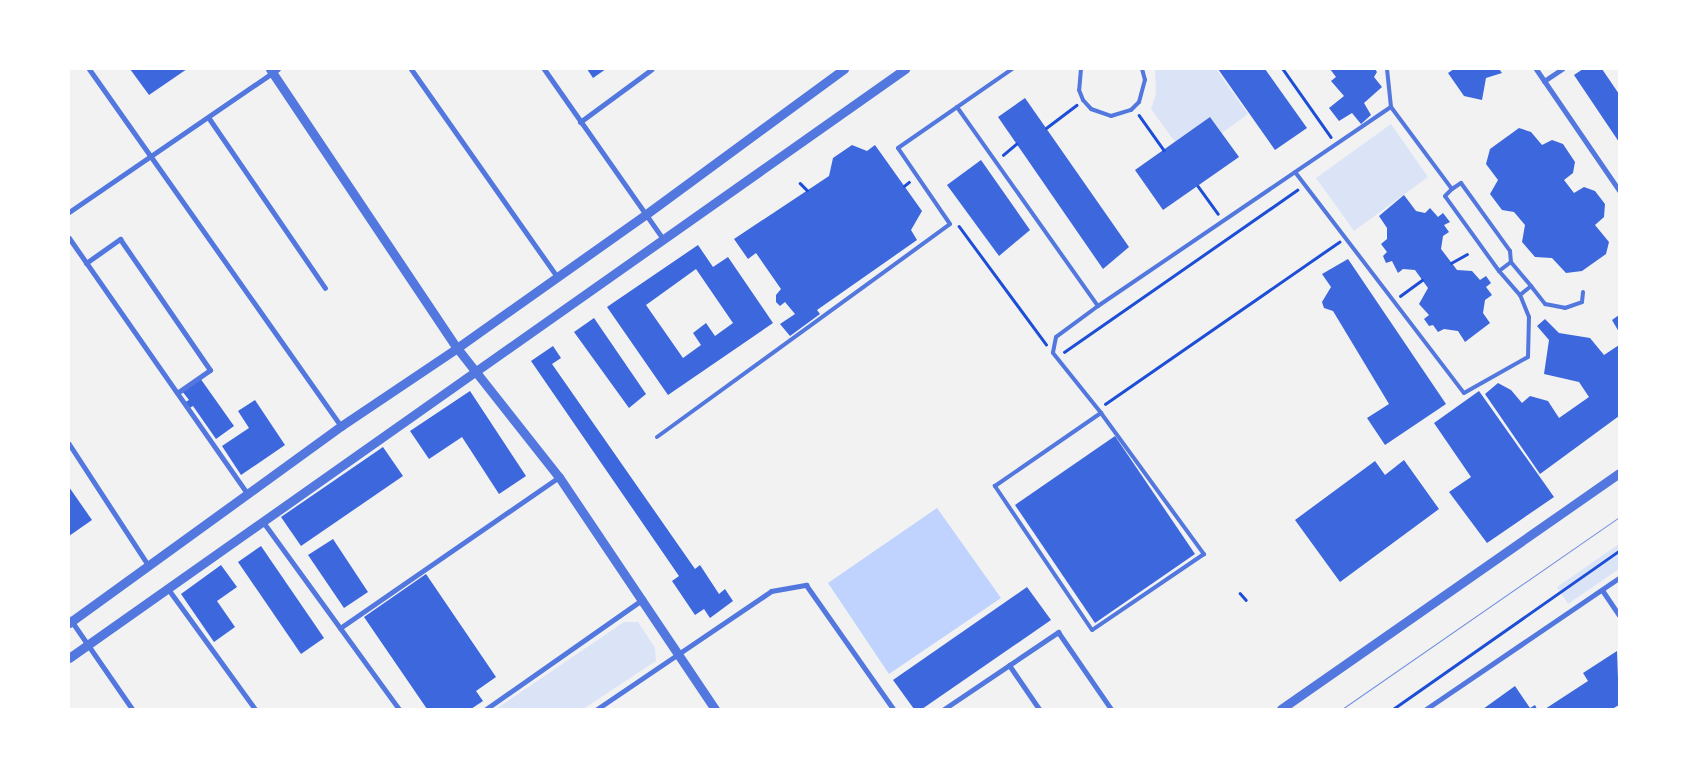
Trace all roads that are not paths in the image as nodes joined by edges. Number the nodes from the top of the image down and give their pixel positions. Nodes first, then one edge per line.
1 (89, 69) edge
2 (411, 69) edge
3 (544, 69) edge
4 (652, 69) edge
5 (844, 69) edge
6 (905, 69) edge
7 (1012, 69) edge
8 (1081, 69) edge
9 (1142, 69) edge
10 (1387, 69) edge
11 (1536, 69) edge
12 (1562, 69) edge
13 (274, 70) edge
14 (1544, 81) junction
15 (957, 107) junction
16 (1391, 107) junction
17 (208, 117) junction
18 (580, 122) junction
19 (151, 156) junction
20 (1295, 172) junction
21 (1452, 189) junction
22 (1619, 190) edge
23 (69, 212) edge
24 (645, 215) junction
25 (69, 238) edge
26 (663, 240) junction
27 (1511, 262) junction
28 (86, 263) junction
29 (1499, 271) junction
30 (556, 276) junction
31 (1531, 286) junction
32 (325, 288) dead end
33 (1583, 292) dead end
34 (1520, 295) junction
35 (1098, 306) junction
36 (457, 348) junction
37 (474, 372) junction
38 (177, 393) junction
39 (1101, 411) junction
40 (341, 426) junction
41 (657, 437) dead end
42 (69, 444) edge
43 (1619, 473) edge
44 (559, 477) junction
45 (247, 493) junction
46 (263, 522) junction
47 (148, 565) junction
48 (1619, 578) edge
49 (168, 589) junction
50 (1602, 590) junction
51 (643, 599) junction
52 (1619, 616) edge
53 (70, 621) edge
54 (340, 628) junction
55 (88, 646) junction
56 (679, 654) junction
57 (69, 658) edge
58 (1009, 665) junction
59 (947, 708) edge
60 (132, 709) edge
61 (256, 709) edge
62 (399, 709) edge
63 (486, 709) edge
64 (597, 709) edge
65 (715, 709) edge
66 (893, 709) edge
67 (1039, 709) edge
68 (1111, 709) edge
69 (1281, 709) edge
70 (1426, 709) edge

1 - 19 street
2 - 30 street
3 - 18 street
4 - 18 street
5 - 24 street
6 - 26 street
7 - 15 lane
8 - 9 lane
10 - 16 lane
11 - 14 street
12 - 14 street
13 - 17 street
13 - 36 street
14 - 22 street
15 - 35 lane
15 - 41 lane
16 - 20 lane
16 - 21 lane
17 - 19 street
17 - 32 street
18 - 24 street
19 - 23 street
19 - 40 street
20 - 34 lane
20 - 35 lane
21 - 27 lane
21 - 29 lane
24 - 26 street
24 - 30 street
25 - 28 street
26 - 37 street
27 - 29 lane
27 - 31 lane
28 - 38 street
28 - 38 street
29 - 34 lane
30 - 36 street
31 - 33 lane
31 - 34 lane
35 - 39 lane
36 - 37 street
36 - 40 street
37 - 44 street
37 - 46 street
38 - 45 street
39 - 39 lane
40 - 45 street
42 - 47 street
43 - 69 street
44 - 51 street
44 - 54 street
45 - 47 street
46 - 49 street
46 - 54 street
47 - 53 street
48 - 50 street
49 - 55 street
49 - 61 street
50 - 52 street
50 - 70 street
51 - 56 street
51 - 63 street
53 - 55 street
54 - 62 street
55 - 57 street
55 - 60 street
56 - 64 street
56 - 65 street
56 - 66 street
58 - 59 street
58 - 67 street
58 - 68 street

